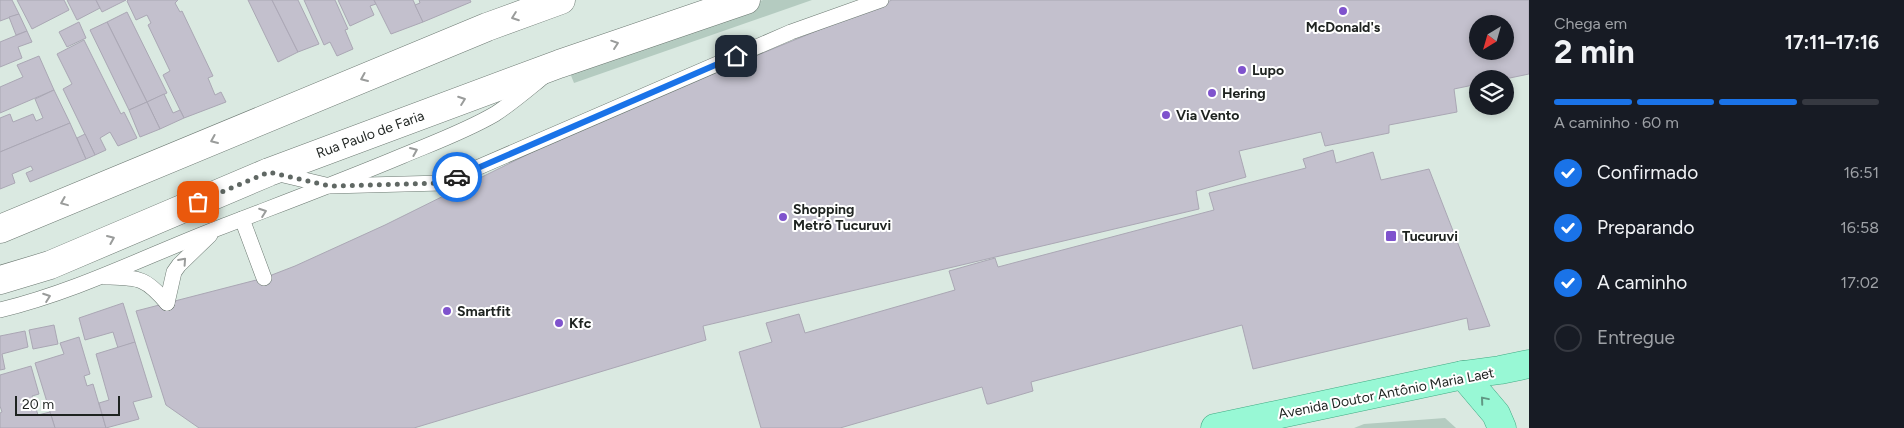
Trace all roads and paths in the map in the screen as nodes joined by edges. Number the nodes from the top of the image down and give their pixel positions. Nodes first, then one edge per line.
1 (561, 0) edge
2 (746, 0) edge
3 (881, 0) edge
4 (559, 64) junction
5 (269, 172) junction
6 (330, 186) junction
7 (242, 219) junction
8 (0, 229) edge
9 (216, 229) junction
10 (100, 277) junction
11 (264, 278) dead end
12 (0, 280) edge
13 (0, 310) edge
14 (1529, 364) edge
15 (1463, 375) junction
16 (1214, 428) edge
17 (1502, 428) edge

1 -> 8 street
4 -> 2 street, Rua Paulo de Faria
3 - 6 lane
5 -> 4 street, Rua Paulo de Faria
6 -> 4 lane
5 - 6 lane
12 -> 5 street, Rua Paulo de Faria
7 -> 6 lane
7 - 9 lane
7 - 11 lane
9 - 10 lane
10 -> 9 lane
13 -> 10 lane
14 - 15 main road, Avenida Doutor Antônio Maria Laet
15 - 16 main road, Avenida Doutor Antônio Maria Laet
17 -> 15 main road

